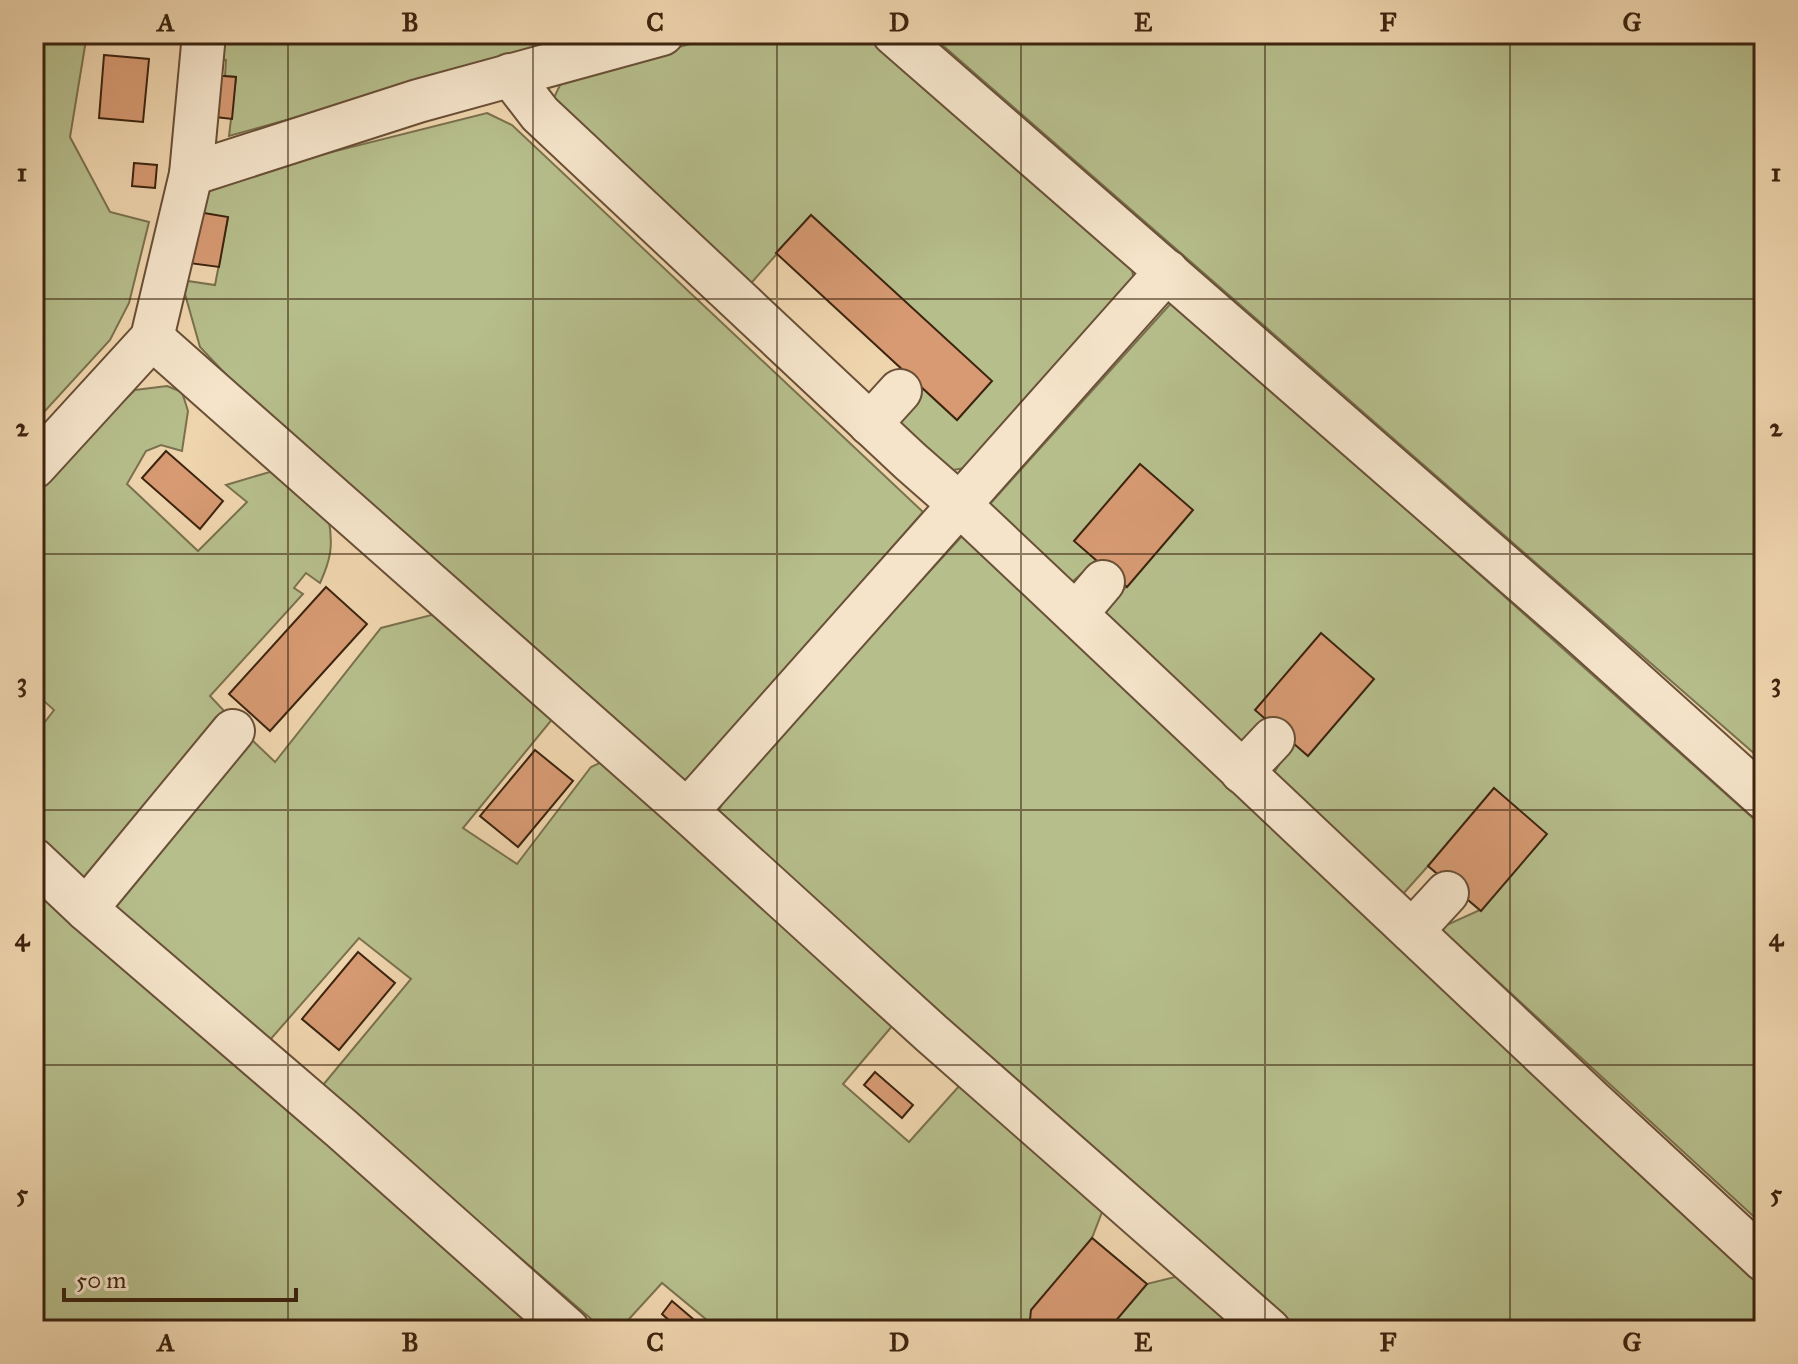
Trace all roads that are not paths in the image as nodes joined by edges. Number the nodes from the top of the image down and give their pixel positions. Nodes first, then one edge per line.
1 (204, 34) edge
2 (662, 34) edge
3 (894, 34) edge
4 (510, 75) junction
5 (191, 174) junction
6 (1167, 271) junction
7 (152, 338) junction
8 (900, 391) dead end
9 (870, 424) junction
10 (34, 467) edge
11 (959, 504) junction
12 (1103, 582) dead end
13 (1076, 614) junction
14 (233, 731) dead end
15 (1273, 739) dead end
16 (1242, 772) junction
17 (1764, 798) edge
18 (687, 811) junction
19 (34, 860) edge
20 (1447, 893) dead end
21 (86, 909) junction
22 (1412, 931) junction
23 (1764, 1260) edge
24 (568, 1330) edge
25 (1269, 1330) edge

1 - 5 lane
2 - 4 lane
3 - 6 lane
4 - 5 lane
4 - 9 lane
5 - 7 lane
6 - 11 lane
6 - 17 lane
7 - 10 lane
7 - 18 lane
8 - 9 lane
9 - 11 lane
11 - 13 lane
11 - 18 lane
12 - 13 lane
13 - 16 lane
14 - 21 lane
15 - 16 lane
16 - 22 lane
18 - 25 lane
19 - 21 lane
20 - 22 lane
21 - 24 lane
22 - 23 lane

